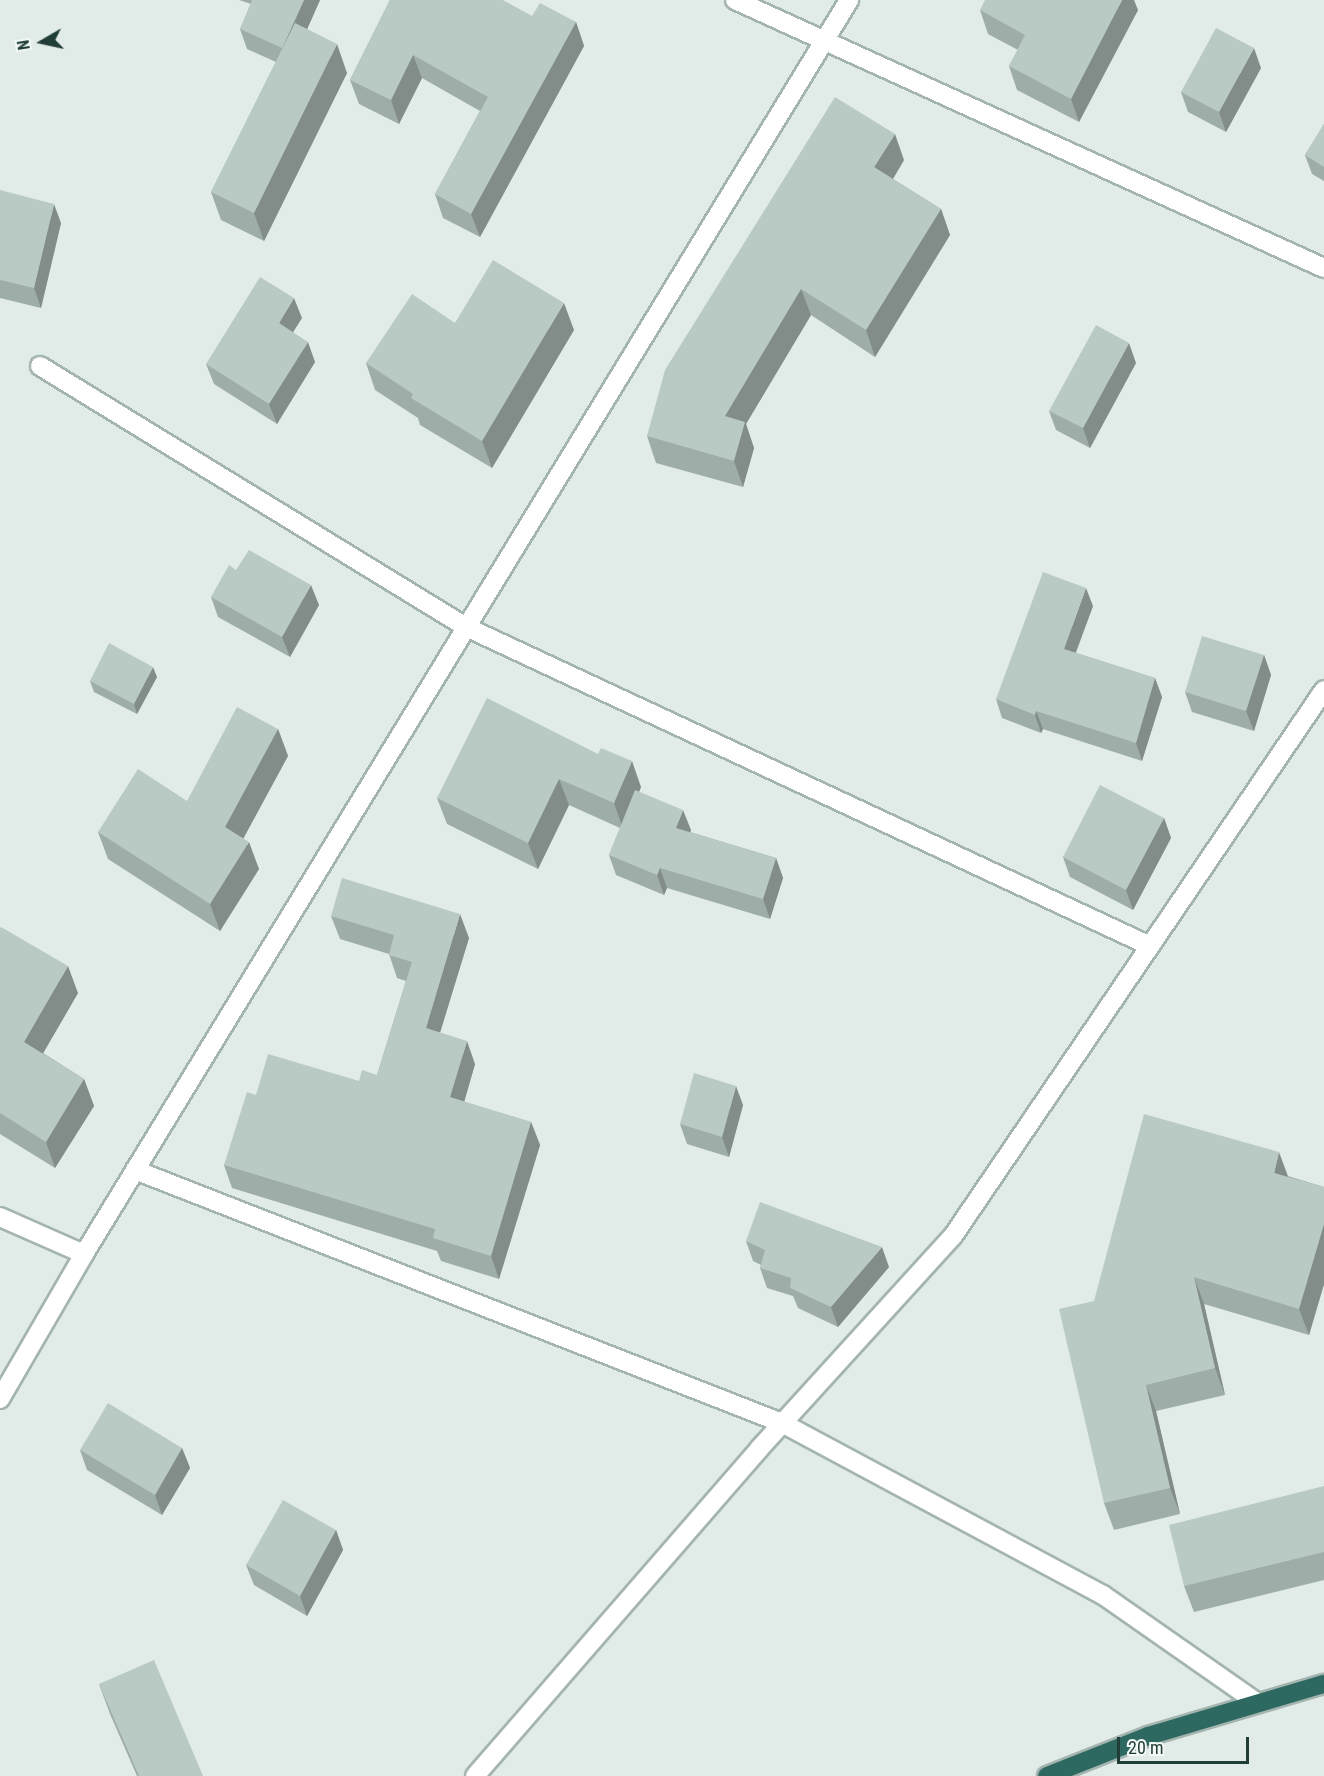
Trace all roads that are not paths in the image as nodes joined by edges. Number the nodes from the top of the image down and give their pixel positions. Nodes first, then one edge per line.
1 (735, 0) edge
2 (849, 0) edge
3 (824, 40) junction
4 (1324, 268) edge
5 (40, 366) dead end
6 (466, 627) junction
7 (1324, 690) edge
8 (1148, 945) junction
9 (135, 1170) junction
10 (0, 1217) edge
11 (84, 1254) junction
12 (0, 1399) edge
13 (782, 1423) junction
14 (1324, 1684) edge
15 (1258, 1703) junction
16 (475, 1776) edge
17 (1047, 1776) edge

1 - 3 street
2 - 3 street
3 - 4 street
3 - 6 street
5 - 6 street
6 - 8 street
6 - 9 street
7 - 8 street
8 - 13 street
9 - 11 street
9 - 13 street
10 - 11 street
11 - 12 street
13 - 15 street
13 - 16 street
14 - 15 highway
15 - 17 highway

